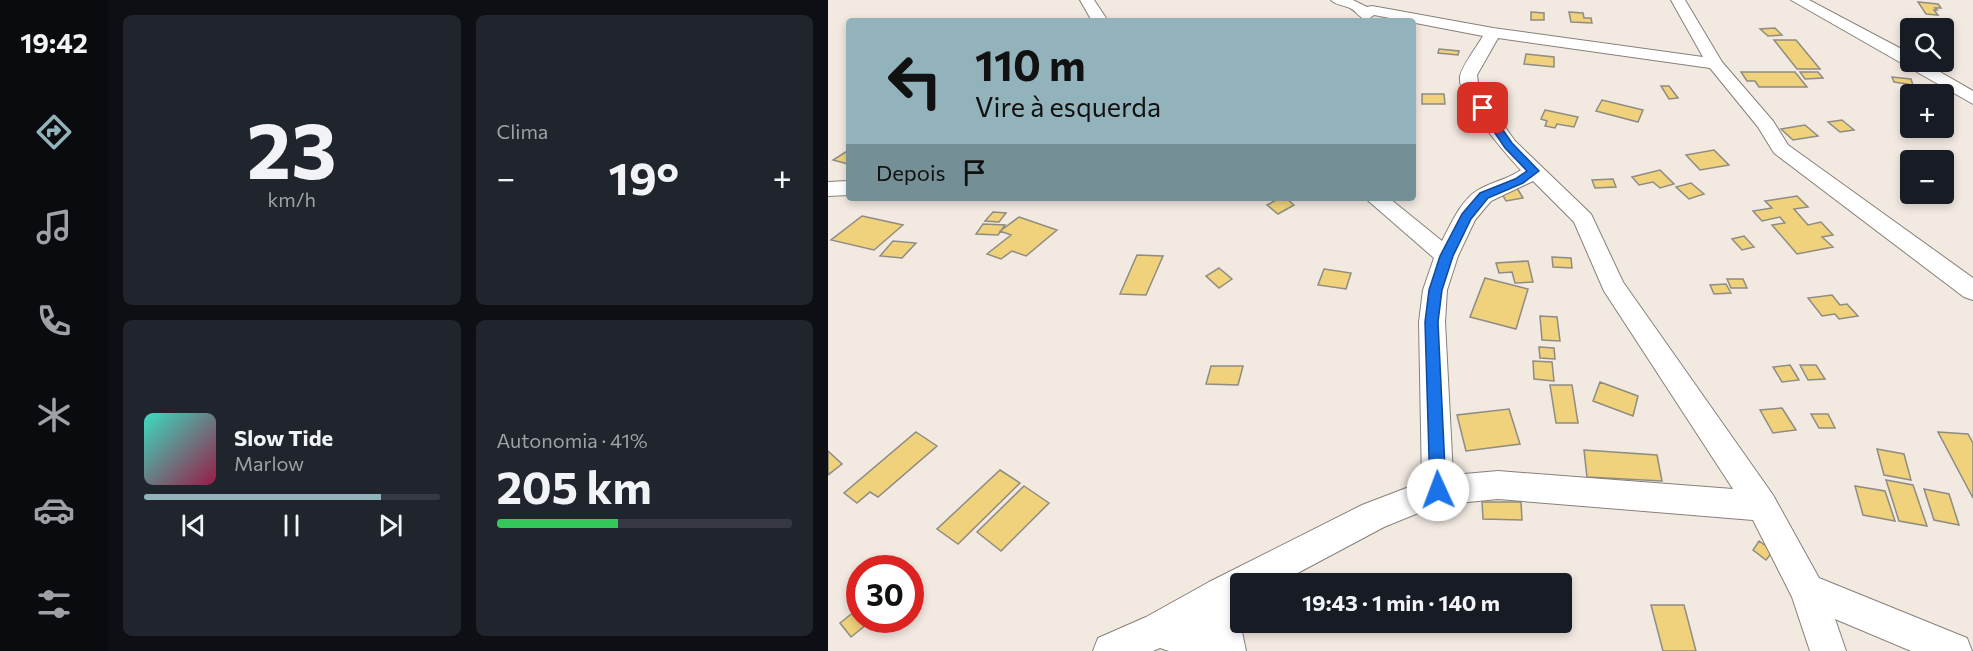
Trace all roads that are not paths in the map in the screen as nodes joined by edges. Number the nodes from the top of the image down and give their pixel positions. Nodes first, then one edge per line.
1 (1087, 0) edge
2 (1338, 0) edge
3 (1387, 0) edge
4 (1678, 0) edge
5 (1798, 0) edge
6 (1365, 15) edge
7 (1098, 18) edge
8 (1386, 18) edge
9 (1416, 22) edge
10 (1492, 33) junction
11 (1900, 55) edge
12 (1715, 64) junction
13 (1930, 72) edge
14 (1973, 99) edge
15 (1533, 171) junction
16 (846, 188) edge
17 (828, 189) edge
18 (1380, 201) edge
19 (1446, 256) junction
20 (1973, 291) edge
21 (1438, 490) junction
22 (1762, 506) junction
23 (1261, 573) edge
24 (1230, 589) edge
25 (1807, 590) junction
26 (1160, 630) junction
27 (1230, 630) edge
28 (1111, 651) edge
29 (1228, 651) edge
30 (1828, 651) edge
31 (1954, 651) edge

1 - 7 street
2 - 6 street
3 - 6 street
4 - 12 street
5 - 11 street
6 - 8 street
9 - 10 street
10 - 12 street
10 - 15 street
12 - 20 street
13 - 14 street
15 - 19 street
15 - 22 street
16 - 17 street
18 - 19 street
19 - 21 street
21 - 22 street
21 - 23 street
22 - 25 street
24 - 26 street
25 - 30 street
25 - 31 street
26 - 28 street
26 - 29 street
27 - 29 street

